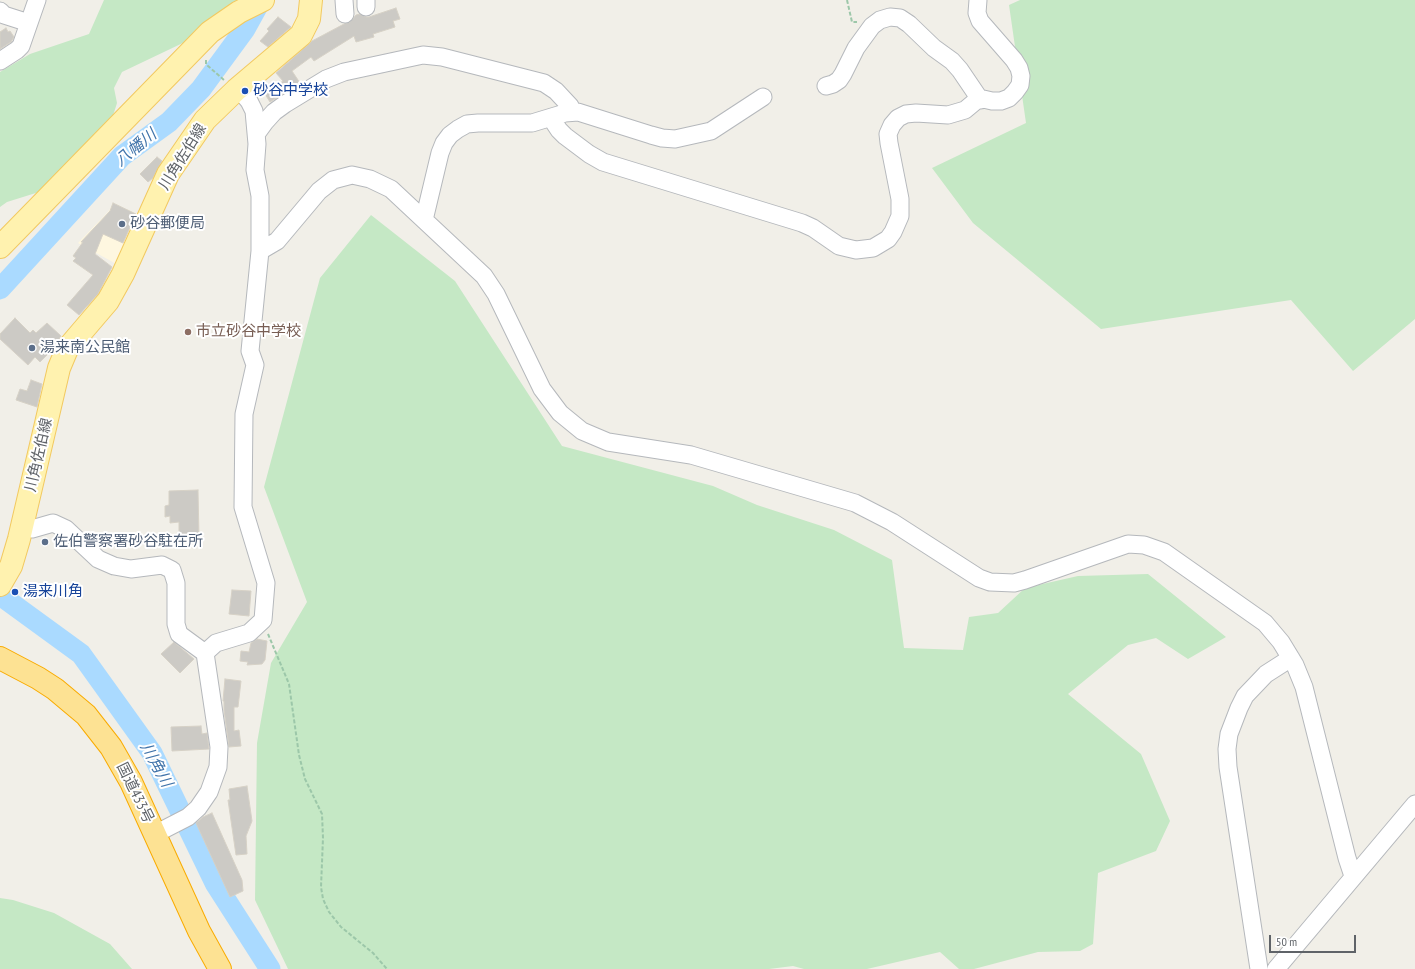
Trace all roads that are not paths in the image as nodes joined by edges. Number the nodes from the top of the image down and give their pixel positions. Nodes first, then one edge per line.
1 (36, 0) edge
2 (263, 0) edge
3 (311, 0) edge
4 (978, 0) edge
5 (0, 11) edge
6 (29, 24) junction
7 (0, 60) edge
8 (232, 85) junction
9 (826, 86) dead end
10 (763, 97) dead end
11 (981, 100) junction
12 (573, 112) junction
13 (551, 118) junction
14 (257, 133) junction
15 (424, 220) junction
16 (0, 247) edge
17 (260, 251) junction
18 (22, 527) junction
19 (1, 584) edge
20 (205, 653) junction
21 (0, 658) edge
22 (1291, 658) junction
23 (1415, 804) edge
24 (155, 834) junction
25 (1353, 876) junction
26 (220, 969) edge
27 (1259, 969) edge
28 (1276, 969) edge

1 - 6 street
2 - 16 main road
3 - 8 main road, 川角佐伯線
4 - 11 street
5 - 6 street
6 - 7 street
8 - 14 street
8 - 18 main road, 川角佐伯線
9 - 11 street
10 - 12 street
11 - 13 street
12 - 13 street
12 - 14 street
13 - 15 street
14 - 17 street
15 - 17 street
15 - 22 street
17 - 20 street
18 - 19 main road, 川角佐伯線
18 - 20 street
20 - 24 street
21 - 24 highway, 国道433号
22 - 25 street
22 - 27 street
23 - 25 street
24 - 26 highway, 国道433号
25 - 28 street

